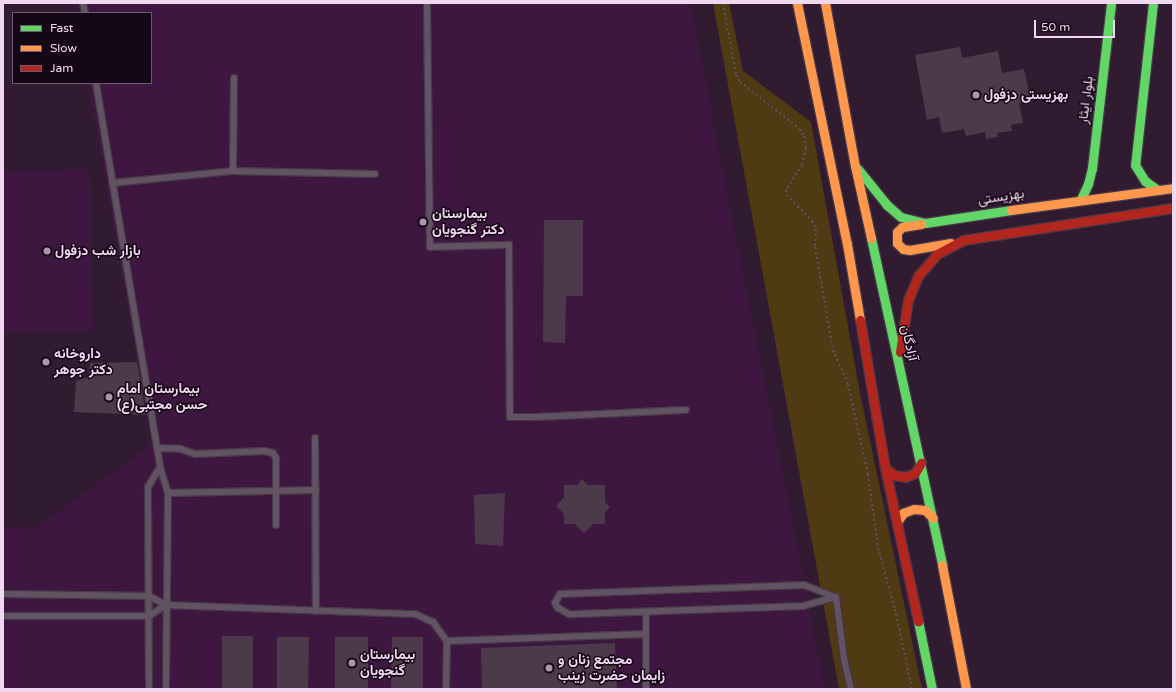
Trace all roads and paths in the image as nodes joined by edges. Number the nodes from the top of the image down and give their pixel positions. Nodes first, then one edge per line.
1 (427, 3) edge
2 (723, 3) edge
3 (797, 3) edge
4 (825, 3) edge
5 (1111, 3) edge
6 (1153, 3) edge
7 (234, 78) dead end
8 (96, 84) edge
9 (855, 166) junction
10 (233, 171) junction
11 (375, 174) dead end
12 (112, 183) junction
13 (1173, 188) edge
14 (1158, 190) junction
15 (1081, 199) junction
16 (1173, 208) edge
17 (925, 223) junction
18 (963, 240) junction
19 (899, 362) junction
20 (686, 410) dead end
21 (316, 438) dead end
22 (157, 448) junction
23 (921, 463) junction
24 (160, 467) junction
25 (885, 468) junction
26 (316, 490) junction
27 (277, 491) junction
28 (168, 493) junction
29 (933, 518) junction
30 (897, 522) junction
31 (276, 525) dead end
32 (3, 594) edge
33 (148, 596) junction
34 (836, 597) junction
35 (166, 605) junction
36 (316, 611) junction
37 (646, 612) junction
38 (3, 616) edge
39 (149, 616) junction
40 (646, 634) junction
41 (447, 641) junction
42 (963, 677) junction
43 (149, 689) edge
44 (166, 689) edge
45 (446, 689) edge
46 (646, 689) edge
47 (851, 689) edge
48 (912, 689) edge
49 (932, 689) edge
50 (966, 689) edge
51 (969, 689) edge

1 - 20 lane
2 - 48 path
3 - 25 main road
4 - 9 main road, آزادگان
5 - 15 main road, بلوار ایثار
6 - 14 main road
7 - 10 lane
8 - 12 lane
9 - 17 main road, بهزیستی
9 - 19 main road, آزادگان
10 - 11 lane
10 - 12 lane
12 - 22 lane
13 - 14 main road, بهزیستی
14 - 15 main road, بهزیستی
15 - 17 main road, بهزیستی
16 - 18 main road
17 - 18 main road
18 - 19 main road
19 - 23 main road, آزادگان
21 - 26 lane
22 - 24 lane
22 - 27 lane
23 - 25 main road
23 - 29 main road, آزادگان
24 - 28 lane
24 - 33 lane
25 - 30 main road
26 - 27 lane
26 - 36 lane
27 - 28 lane
27 - 31 lane
28 - 35 lane
29 - 30 main road
29 - 42 main road, آزادگان
30 - 49 main road
32 - 33 lane
33 - 35 lane
33 - 39 lane
34 - 37 lane
34 - 37 lane
34 - 47 lane
35 - 36 lane
35 - 39 lane
35 - 44 lane
36 - 41 lane
37 - 40 lane
38 - 39 lane
39 - 43 lane
40 - 41 lane
40 - 46 lane
41 - 45 lane
42 - 50 main road, آزادگان
42 - 51 main road

